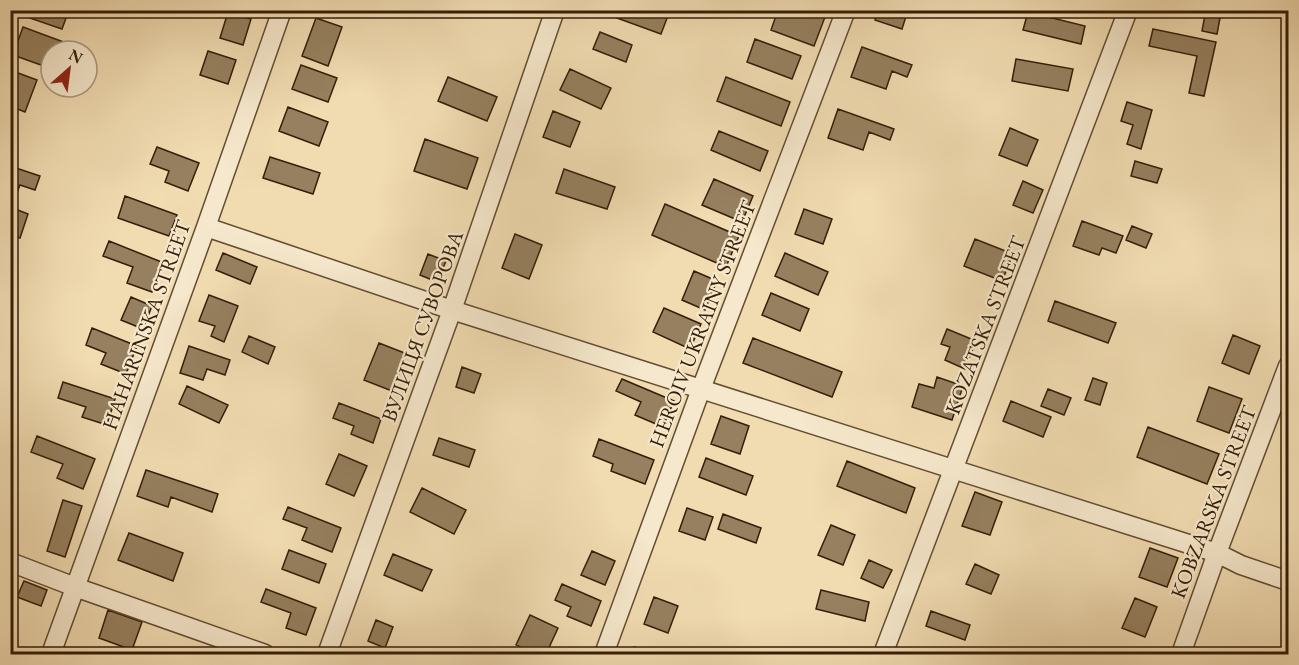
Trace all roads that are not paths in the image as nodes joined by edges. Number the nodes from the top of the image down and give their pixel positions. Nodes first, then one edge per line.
1 (282, 10) edge
2 (555, 10) edge
3 (846, 10) edge
4 (1128, 10) edge
5 (206, 227) junction
6 (452, 310) junction
7 (1288, 366) edge
8 (701, 389) junction
9 (954, 471) junction
10 (1217, 553) junction
11 (10, 562) edge
12 (1288, 581) edge
13 (75, 587) junction
14 (51, 654) edge
15 (265, 654) edge
16 (327, 654) edge
17 (604, 654) edge
18 (884, 654) edge
19 (1181, 654) edge

1 - 5 street, HAHARINSKA STREET
2 - 6 street, ВУЛИЦЯ СУВОРОВА
3 - 8 street, HEROIV UKRAINY STREET
4 - 9 street, KOZATSKA STREET
5 - 6 street
5 - 13 street, HAHARINSKA STREET
6 - 8 street
6 - 16 street, ВУЛИЦЯ СУВОРОВА
7 - 10 street, KOBZARSKA STREET
8 - 9 street
8 - 17 street, HEROIV UKRAINY STREET
9 - 10 street
9 - 18 street, KOZATSKA STREET
10 - 12 street
10 - 19 street, KOBZARSKA STREET
11 - 13 street
13 - 14 street, HAHARINSKA STREET
13 - 15 street

